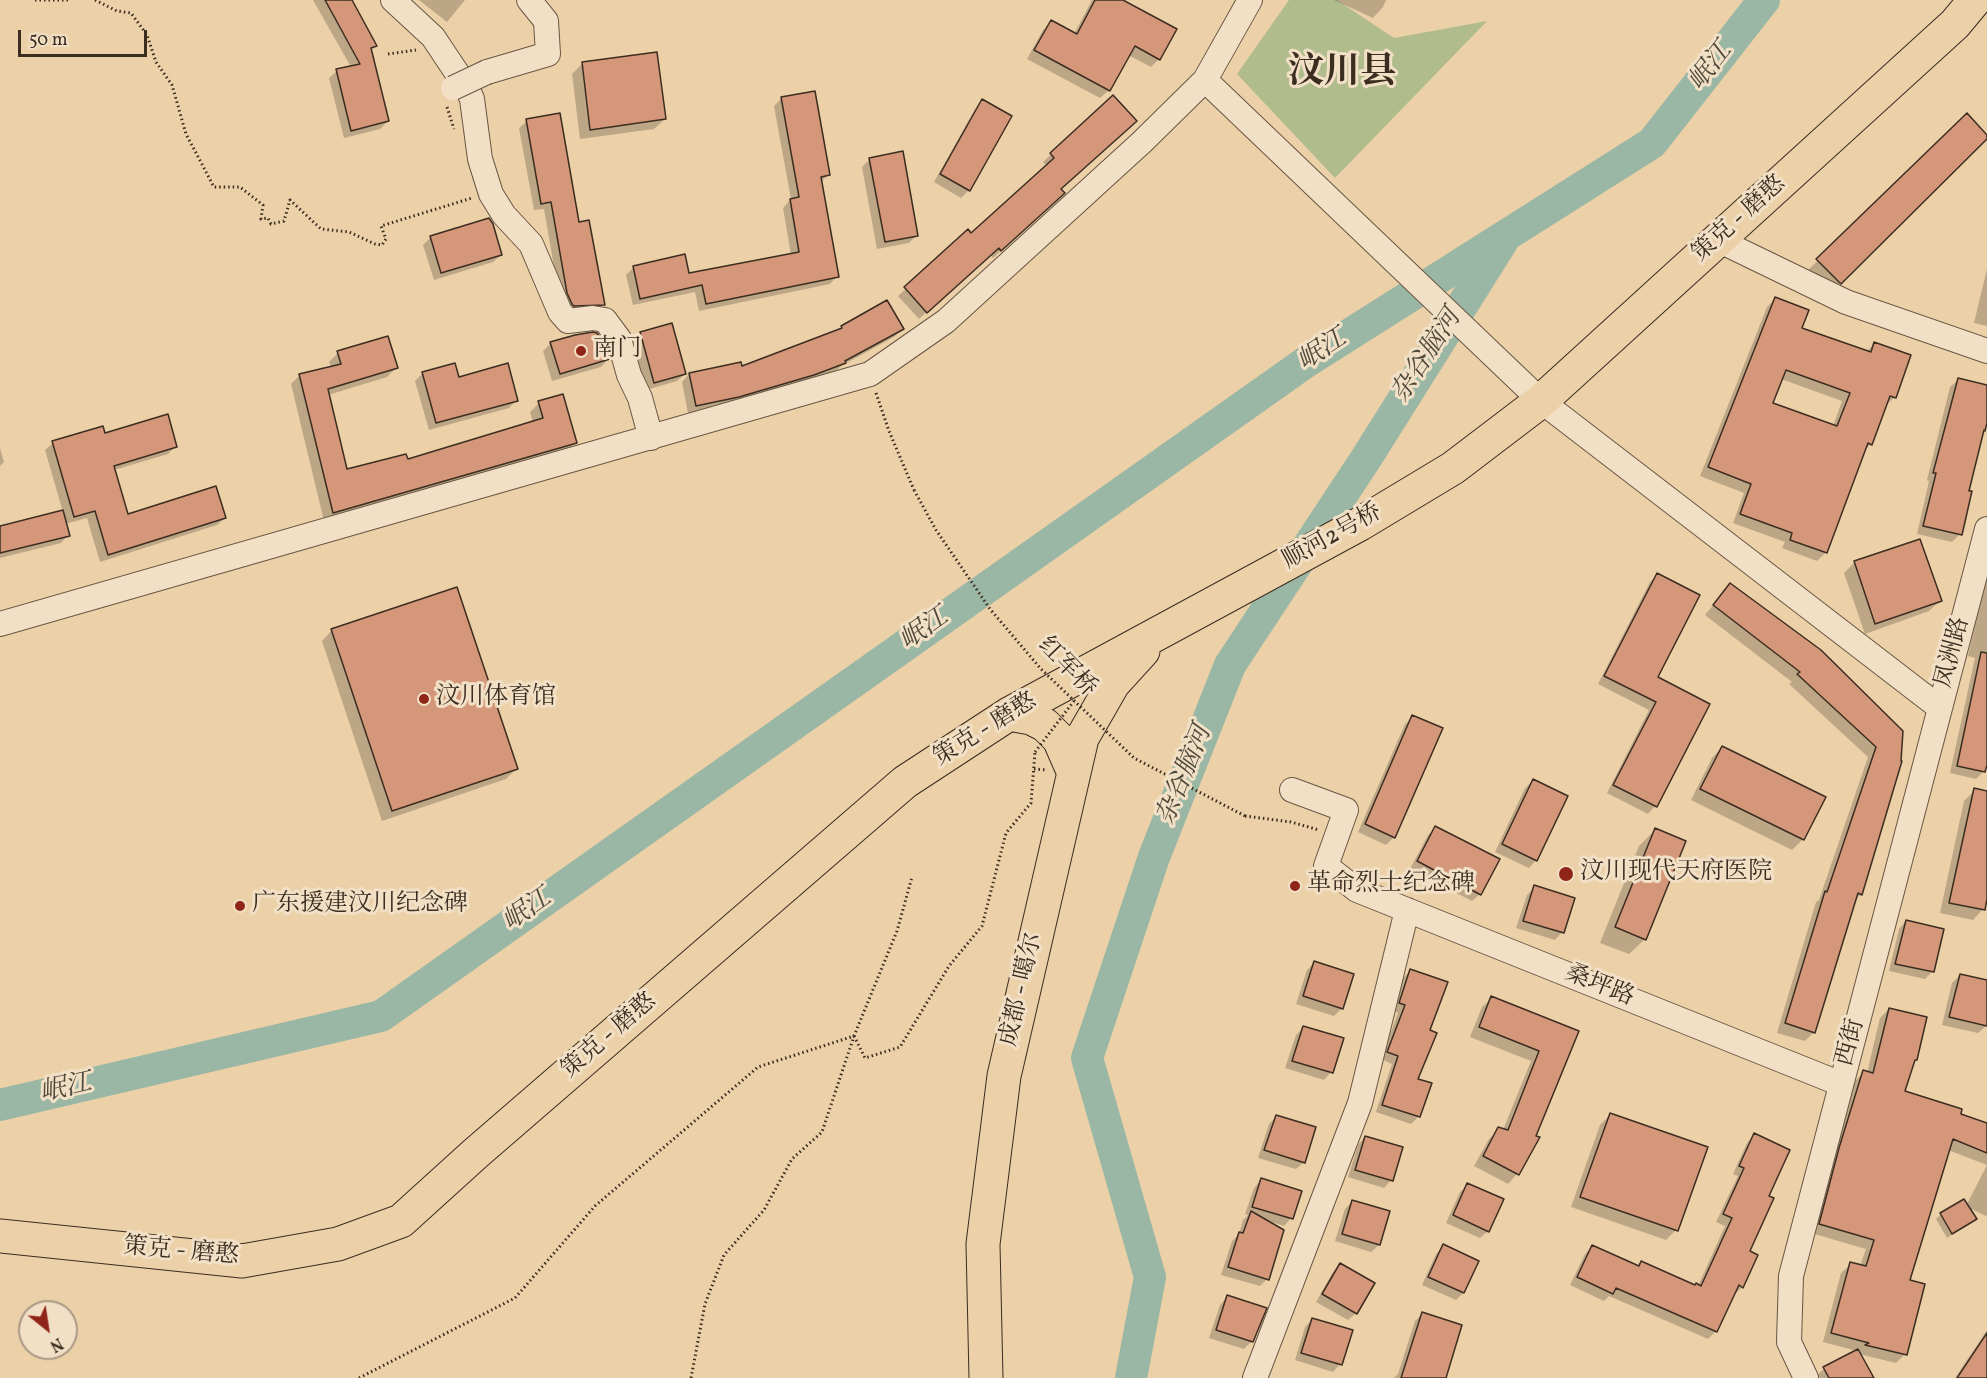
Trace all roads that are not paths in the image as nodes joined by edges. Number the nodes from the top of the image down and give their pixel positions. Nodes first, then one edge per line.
1 (393, 0) edge
2 (529, 0) edge
3 (1250, 0) edge
4 (1976, 0) edge
5 (1205, 80) junction
6 (447, 91) road end
7 (1718, 240) junction
8 (1987, 351) edge
9 (1541, 401) junction
10 (1498, 433) joint
11 (651, 438) junction
12 (1987, 529) edge
13 (0, 624) edge
14 (1161, 633) junction
15 (1940, 708) junction
16 (1009, 714) junction
17 (1075, 761) junction
18 (1292, 790) dead end
19 (1407, 910) junction
20 (1841, 1084) junction
21 (0, 1236) edge
22 (986, 1378) edge
23 (1255, 1378) edge
24 (1806, 1378) edge

1 - 11 street
2 - 6 street, bridge
3 - 5 street
4 - 7 highway, 策克 - 磨憨
5 - 9 street
5 - 11 street
7 - 8 street
7 - 9 highway, 策克 - 磨憨
9 - 10 highway, 策克 - 磨憨
9 - 15 street
10 - 14 highway, 顺河2号桥
11 - 13 street
12 - 15 street, 凤洲路
14 - 16 highway, 策克 - 磨憨
14 - 17 highway, 成都 - 噶尔
15 - 20 street, 西街
16 - 17 highway
16 - 21 highway, 策克 - 磨憨
17 - 22 highway, 成都 - 噶尔
18 - 19 street, 桑坪路
19 - 20 street, 桑坪路
19 - 23 street
20 - 24 street, 西街

